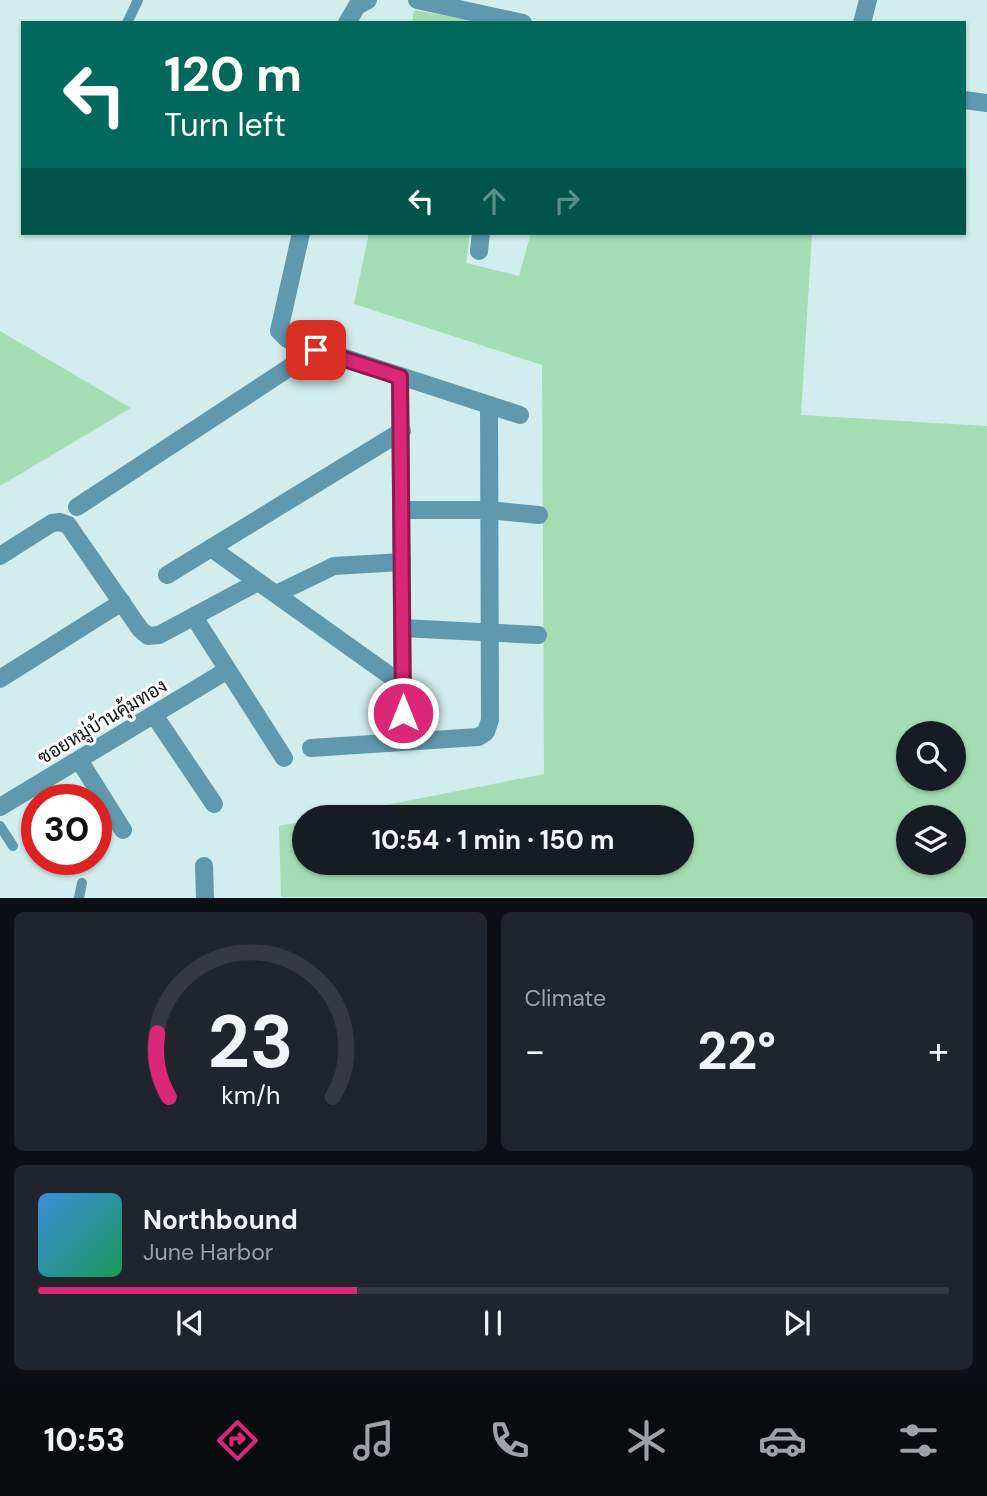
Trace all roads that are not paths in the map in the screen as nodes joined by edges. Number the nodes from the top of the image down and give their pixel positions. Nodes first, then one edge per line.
1 (138, 0) edge
2 (368, 0) edge
3 (416, 0) edge
4 (868, 0) edge
5 (128, 21) edge
6 (348, 21) edge
7 (514, 21) edge
8 (863, 21) edge
9 (966, 100) edge
10 (987, 103) edge
11 (301, 235) edge
12 (316, 350) junction
13 (400, 377) junction
14 (489, 405) junction
15 (520, 415) dead end
16 (402, 430) junction
17 (77, 507) dead end
18 (402, 510) junction
19 (488, 510) junction
20 (539, 515) dead end
21 (211, 548) junction
22 (0, 556) edge
23 (402, 562) junction
24 (167, 575) dead end
25 (258, 582) junction
26 (276, 594) junction
27 (122, 603) junction
28 (194, 617) junction
29 (402, 628) junction
30 (492, 632) junction
31 (538, 635) dead end
32 (226, 671) junction
33 (0, 679) edge
34 (402, 685) junction
35 (154, 715) junction
36 (403, 740) junction
37 (311, 748) dead end
38 (285, 758) dead end
39 (79, 760) junction
40 (214, 804) dead end
41 (0, 807) edge
42 (0, 826) edge
43 (123, 830) dead end
44 (13, 846) dead end
45 (204, 866) dead end
46 (82, 883) dead end
47 (79, 898) edge
48 (205, 898) edge

1 - 5 lane
2 - 6 street
3 - 7 street
4 - 8 street
9 - 10 street
11 - 12 street
12 - 13 street
12 - 17 street
13 - 14 street
13 - 16 street
14 - 15 street
14 - 19 street
16 - 18 street
16 - 21 street
18 - 19 street
18 - 23 street
19 - 20 street
19 - 30 street
21 - 24 street
21 - 25 street
22 - 27 street
23 - 26 street
23 - 29 street
25 - 26 street
25 - 28 street
26 - 34 street
27 - 28 street
27 - 33 street
28 - 32 street
29 - 30 street
29 - 34 street
30 - 31 street
30 - 36 street
32 - 35 street, ซอยหมู่บ้านคุ้มทอง
32 - 38 street
34 - 36 street
35 - 39 street, ซอยหมู่บ้านคุ้มทอง
35 - 40 street
36 - 37 street
39 - 41 street, ซอยหมู่บ้านคุ้มทอง
39 - 43 street
42 - 44 lane
45 - 48 street
46 - 47 lane

